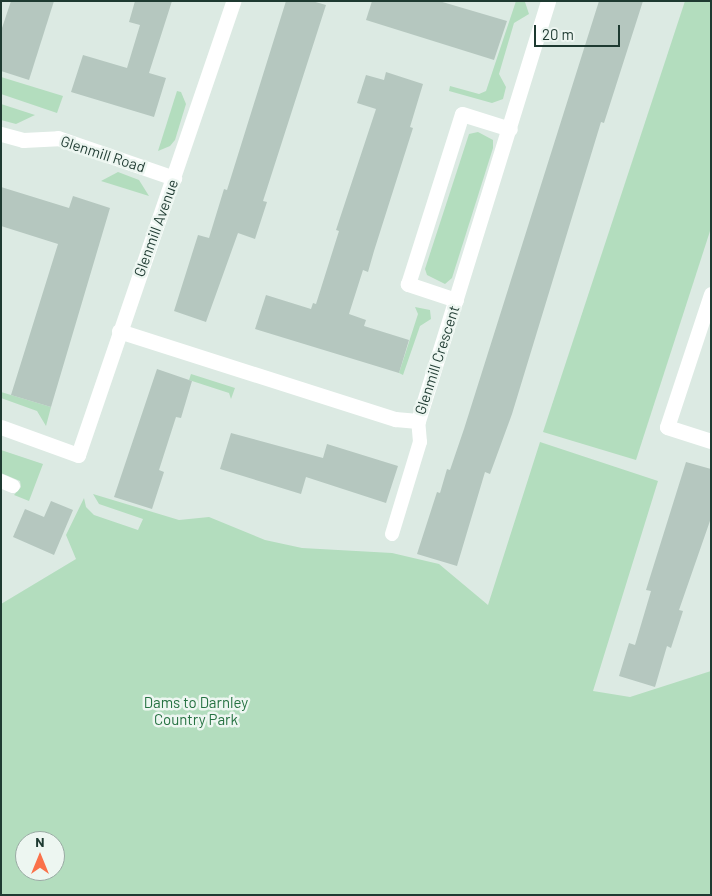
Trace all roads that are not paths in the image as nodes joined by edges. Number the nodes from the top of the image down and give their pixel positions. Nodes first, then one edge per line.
1 (233, 1) edge
2 (548, 1) edge
3 (510, 129) junction
4 (1, 134) edge
5 (174, 178) junction
6 (711, 294) edge
7 (456, 300) junction
8 (119, 331) junction
9 (418, 421) junction
10 (1, 427) edge
11 (711, 441) edge
12 (392, 534) dead end

1 - 5 street, Glenmill Avenue
2 - 3 street, Glenmill Crescent
3 - 7 street, Glenmill Crescent
3 - 7 street
4 - 5 street, Glenmill Road
5 - 8 street, Glenmill Avenue
6 - 11 street
7 - 9 street, Glenmill Crescent
8 - 9 street, Glenmill Crescent
8 - 10 street, Glenmill Avenue
9 - 12 lane

